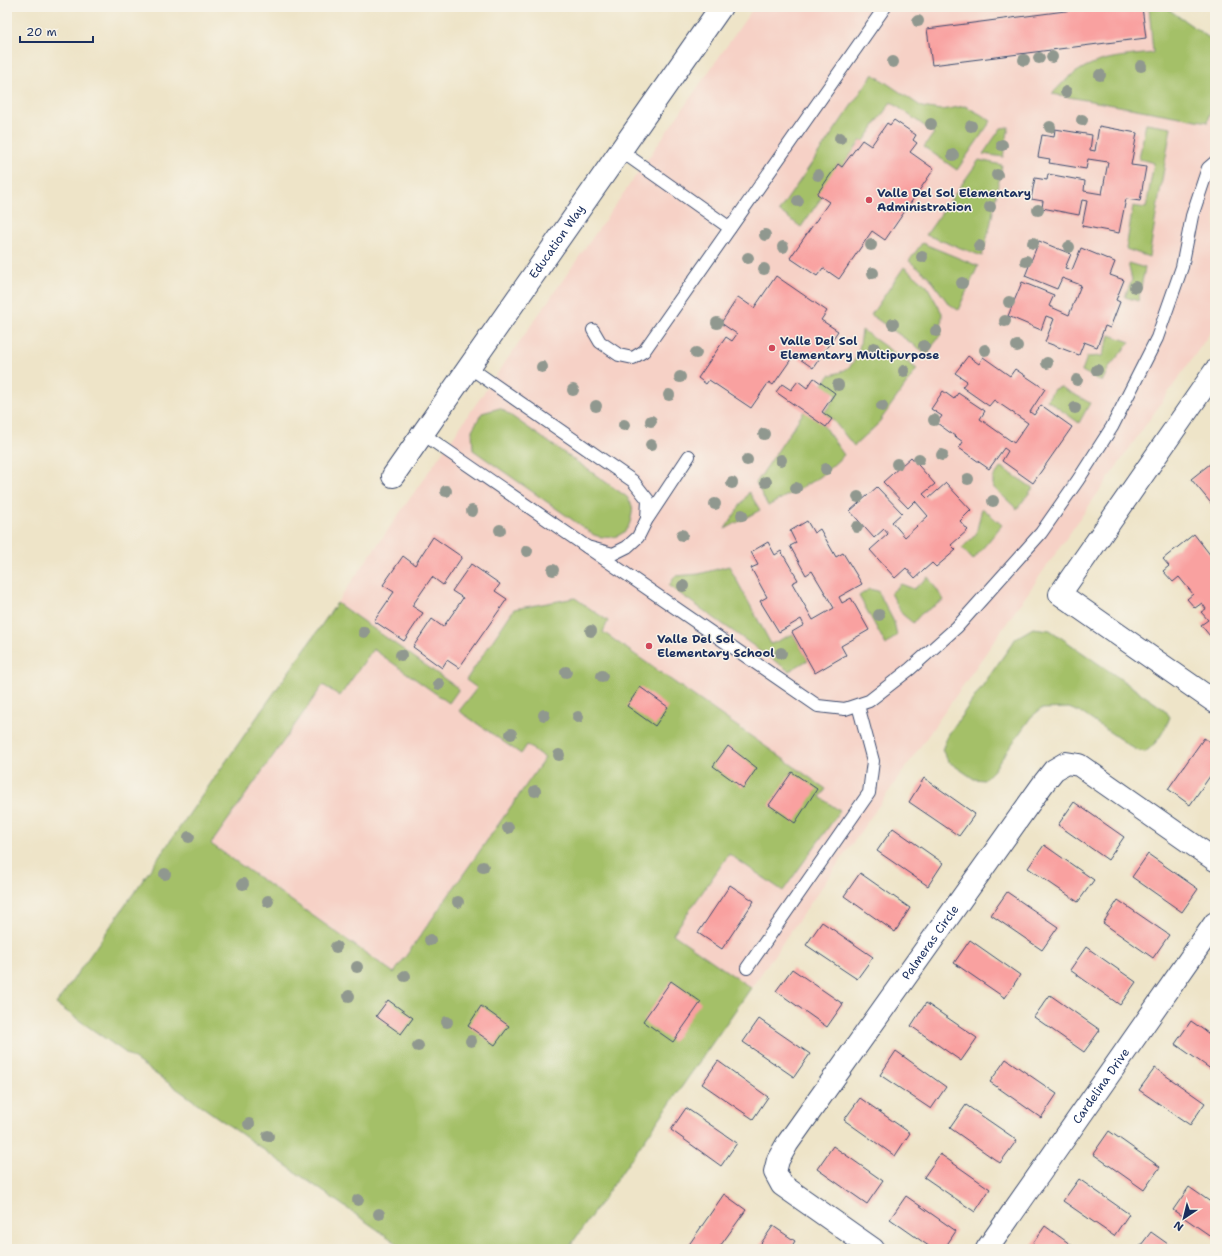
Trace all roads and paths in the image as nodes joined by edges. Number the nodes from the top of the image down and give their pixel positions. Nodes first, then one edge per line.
1 (721, 7) edge
2 (885, 7) edge
3 (621, 151) junction
4 (1215, 162) edge
5 (730, 228) junction
6 (593, 330) dead end
7 (469, 367) junction
8 (1215, 371) edge
9 (423, 434) junction
10 (689, 456) dead end
11 (393, 476) dead end
12 (647, 519) junction
13 (587, 547) junction
14 (1215, 702) edge
15 (858, 705) junction
16 (1215, 860) edge
17 (1215, 923) edge
18 (747, 968) dead end
19 (873, 1249) edge
20 (987, 1249) edge

1 - 3 street, Education Way
2 - 5 lane
3 - 5 lane
3 - 7 street, Education Way
4 - 15 lane
5 - 6 lane
7 - 9 street, Education Way
7 - 12 lane
8 - 14 street
9 - 11 street, Education Way
9 - 13 lane
10 - 12 lane
12 - 13 lane
13 - 15 lane
15 - 18 lane
16 - 19 street, Palmeras Circle
17 - 20 street, Cardelina Drive

